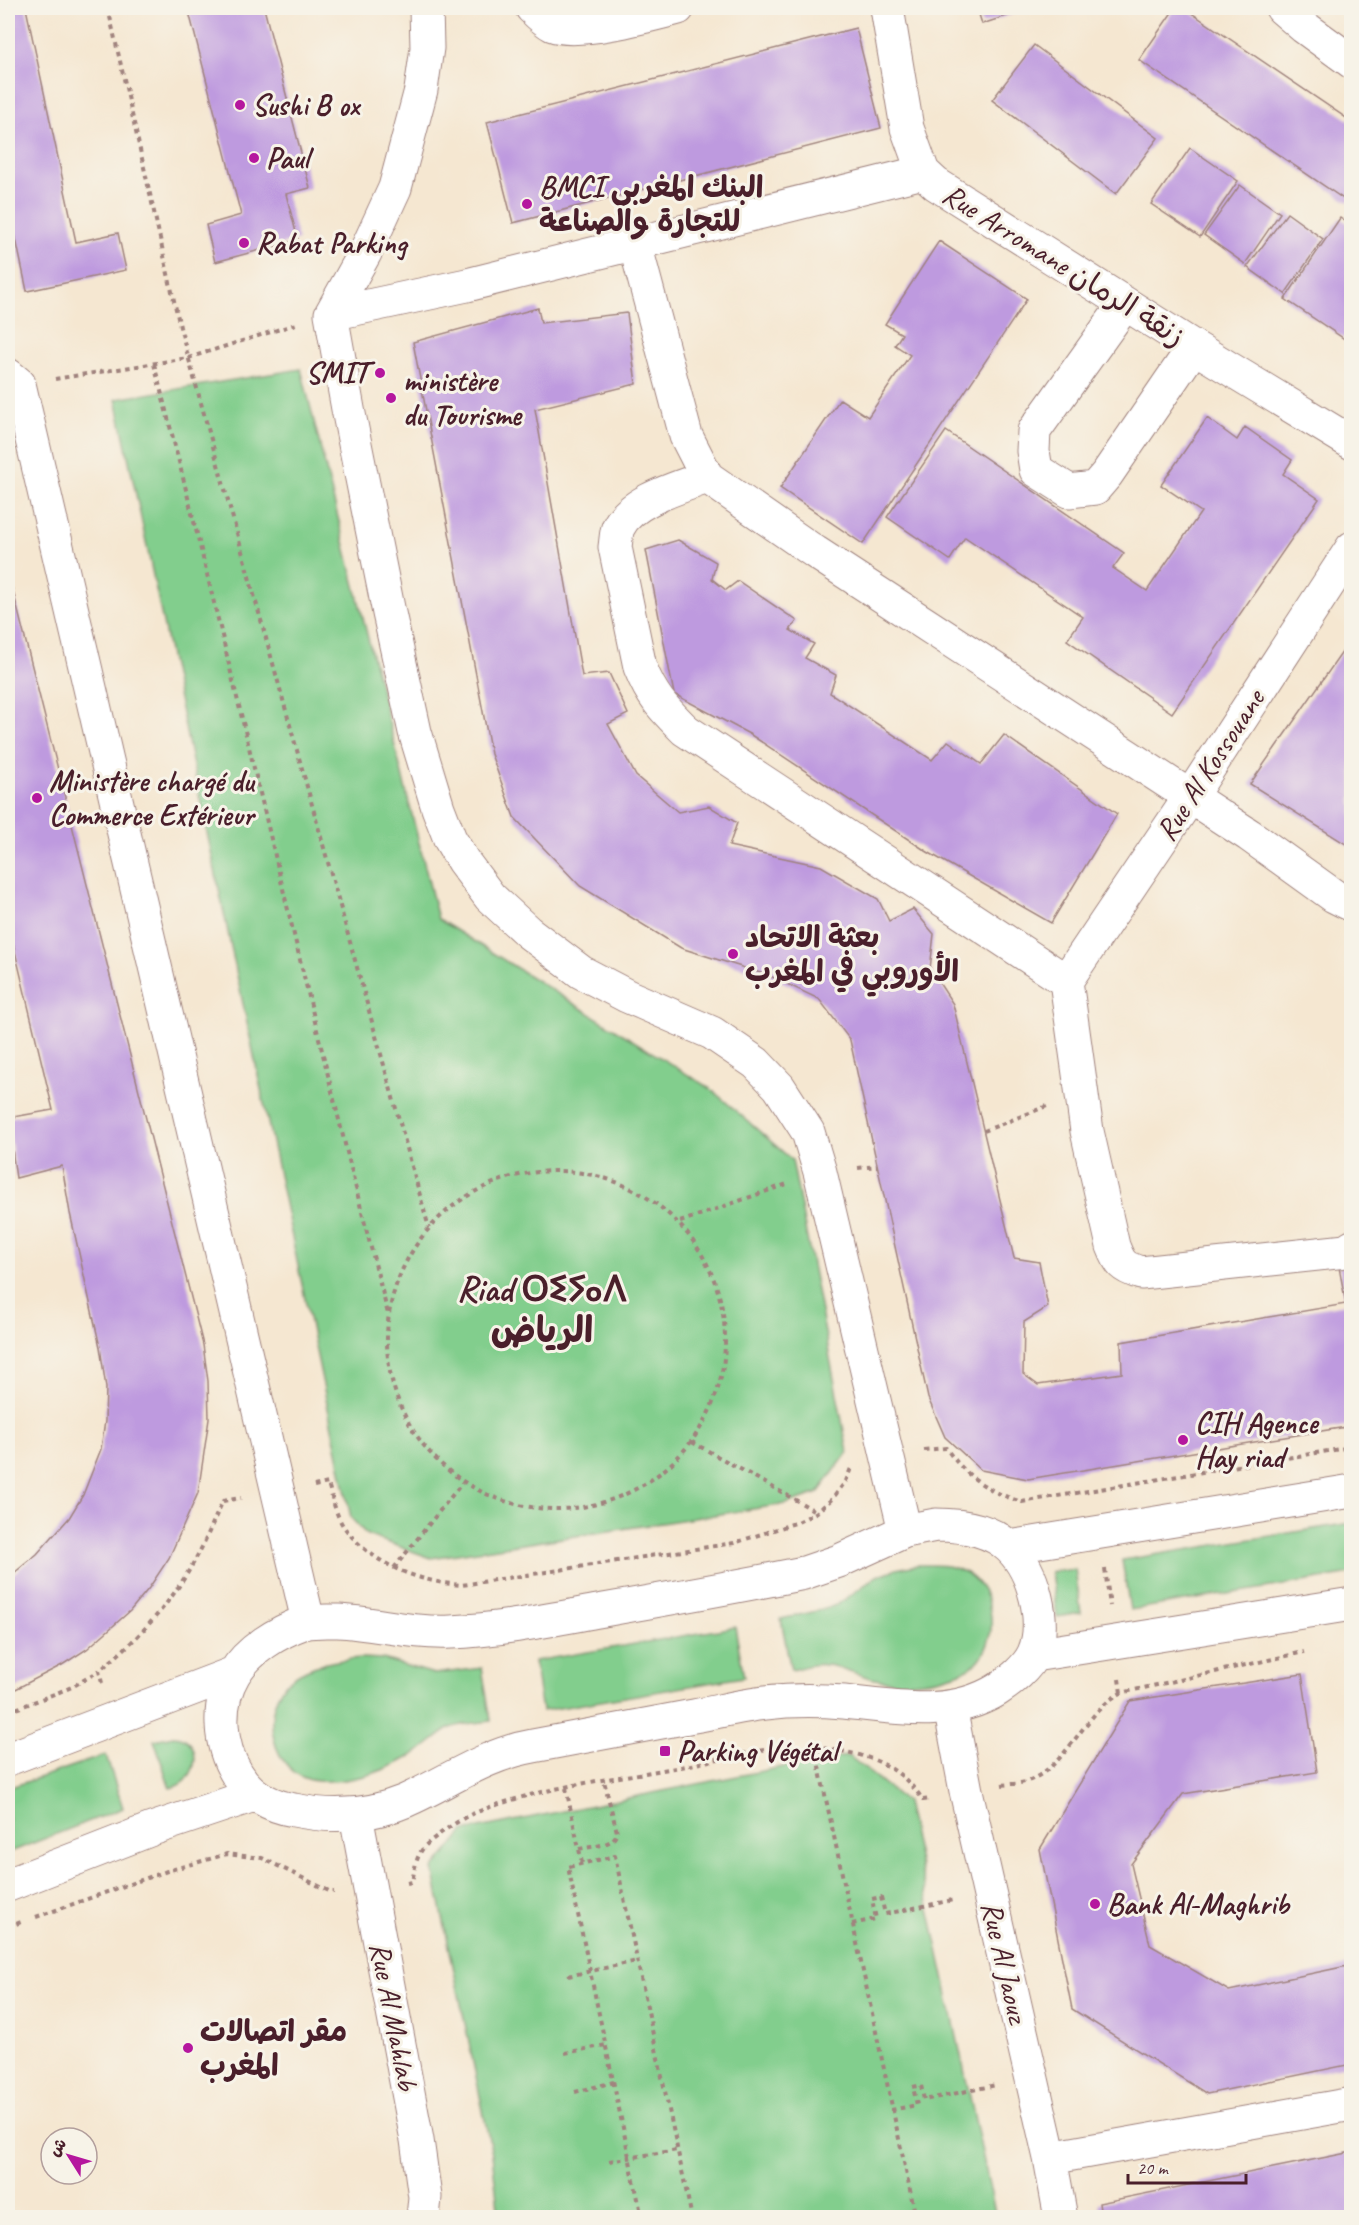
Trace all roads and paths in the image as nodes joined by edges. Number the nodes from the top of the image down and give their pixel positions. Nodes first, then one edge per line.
1 (108, 8) edge
2 (426, 8) edge
3 (532, 8) edge
4 (887, 8) edge
5 (1282, 8) edge
6 (670, 9) edge
7 (1352, 62) edge
8 (923, 172) junction
9 (636, 243) junction
10 (1125, 304) junction
11 (331, 314) junction
12 (1194, 347) junction
13 (188, 358) junction
14 (154, 364) junction
15 (11, 382) edge
16 (1352, 443) edge
17 (708, 477) junction
18 (1352, 548) edge
19 (1190, 797) junction
20 (1352, 905) edge
21 (1066, 981) junction
22 (1082, 1092) junction
23 (984, 1131) dead end
24 (878, 1166) dead end
25 (820, 1172) junction
26 (680, 1222) junction
27 (429, 1228) junction
28 (1352, 1247) edge
29 (388, 1315) junction
30 (692, 1442) junction
31 (1352, 1447) edge
32 (889, 1453) junction
33 (462, 1483) junction
34 (1352, 1491) edge
35 (277, 1492) junction
36 (817, 1512) junction
37 (905, 1531) junction
38 (1100, 1532) junction
39 (1009, 1546) junction
40 (394, 1568) junction
41 (1352, 1604) edge
42 (308, 1621) junction
43 (1114, 1642) junction
44 (1034, 1655) junction
45 (99, 1671) junction
46 (234, 1673) junction
47 (1121, 1693) dead end
48 (950, 1707) junction
49 (8, 1712) edge
50 (115, 1720) junction
51 (814, 1748) dead end
52 (8, 1759) edge
53 (604, 1781) dead end
54 (566, 1788) dead end
55 (254, 1795) junction
56 (529, 1795) dead end
57 (356, 1815) junction
58 (579, 1849) junction
59 (582, 1863) junction
60 (8, 1885) edge
61 (370, 1888) junction
62 (928, 1905) dead end
63 (852, 1924) junction
64 (8, 1927) edge
65 (638, 1961) junction
66 (591, 1971) junction
67 (568, 1976) dead end
68 (606, 2045) junction
69 (565, 2053) dead end
70 (614, 2082) junction
71 (968, 2091) dead end
72 (575, 2092) dead end
73 (1352, 2104) edge
74 (891, 2110) junction
75 (677, 2150) junction
76 (630, 2158) junction
77 (1050, 2158) junction
78 (609, 2161) dead end
79 (423, 2217) edge
80 (642, 2217) edge
81 (692, 2217) edge
82 (916, 2217) edge
83 (1061, 2217) edge

1 - 13 path
2 - 11 street
3 - 6 street
4 - 8 street, Rue Arromane زنقة الرمان
5 - 7 street
8 - 9 street
8 - 10 street, Rue Arromane زنقة الرمان
9 - 11 street
9 - 17 street
10 - 12 street, Rue Arromane زنقة الرمان
10 - 12 street
11 - 13 path
11 - 25 street
12 - 16 street, Rue Arromane زنقة الرمان
13 - 14 path
13 - 27 path
14 - 15 path
14 - 29 path
15 - 35 street
17 - 19 street
17 - 21 street
18 - 19 street, Rue Al Kossouane
19 - 20 street
19 - 21 street, Rue Al Kossouane
21 - 22 street
22 - 23 path
22 - 28 street
24 - 25 path
25 - 26 path
25 - 32 street
26 - 27 path
26 - 30 path
27 - 29 path
29 - 33 path
30 - 33 path
30 - 36 path
31 - 32 path
32 - 36 path
32 - 37 street
33 - 40 path
34 - 38 street
35 - 40 path
35 - 42 street
35 - 45 path
36 - 40 path
37 - 39 street
37 - 42 street
38 - 39 street
38 - 43 path
39 - 44 street
41 - 43 street
42 - 46 street
43 - 44 street
43 - 47 path
44 - 48 street
45 - 49 path
45 - 50 path
46 - 50 street
46 - 55 street
48 - 57 street
48 - 77 street, Rue Al Jaouz
50 - 52 street
51 - 63 path
53 - 58 path
54 - 58 path
55 - 57 street
55 - 60 street
56 - 61 path
57 - 61 street, Rue Al Mahlab
58 - 59 path
59 - 65 path
59 - 66 path
61 - 64 path
61 - 79 street, Rue Al Mahlab
62 - 63 path
63 - 74 path
65 - 66 path
65 - 75 path
66 - 67 path
66 - 68 path
68 - 69 path
68 - 70 path
70 - 72 path
70 - 76 path
71 - 74 path
73 - 77 street
74 - 82 path
75 - 76 path
75 - 81 path
76 - 78 path
76 - 80 path
77 - 83 street, Rue Al Jaouz

